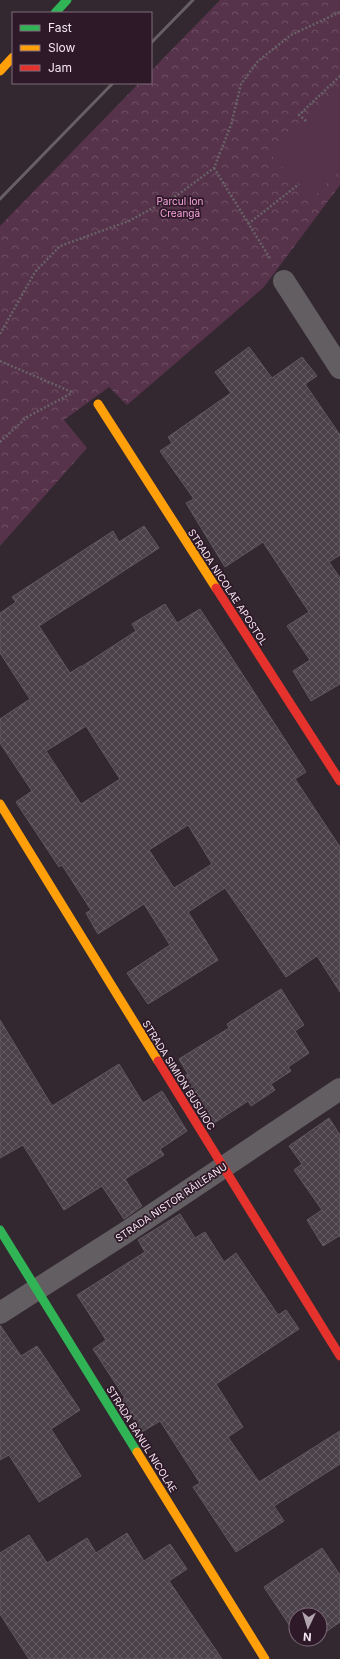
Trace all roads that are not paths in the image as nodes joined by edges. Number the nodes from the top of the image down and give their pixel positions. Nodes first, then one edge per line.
1 (67, 0) edge
2 (55, 12) edge
3 (12, 58) edge
4 (0, 71) edge
5 (284, 281) road end
6 (340, 368) edge
7 (98, 404) road end
8 (340, 781) edge
9 (0, 804) edge
10 (340, 1089) edge
11 (223, 1167) junction
12 (0, 1230) edge
13 (37, 1290) junction
14 (0, 1313) edge
15 (340, 1356) edge
16 (265, 1659) edge

1 - 2 street
3 - 4 street
5 - 6 street
7 - 8 street, STRADA NICOLAE APOSTOL
9 - 11 street, STRADA SIMION BUSUIOC
10 - 11 street, STRADA NISTOR RĂILEANU
11 - 13 street, STRADA NISTOR RĂILEANU
11 - 15 street, STRADA SIMION BUSUIOC
12 - 13 street, STRADA BANUL NICOLAE
13 - 14 street, STRADA NISTOR RĂILEANU
13 - 16 street, STRADA BANUL NICOLAE

